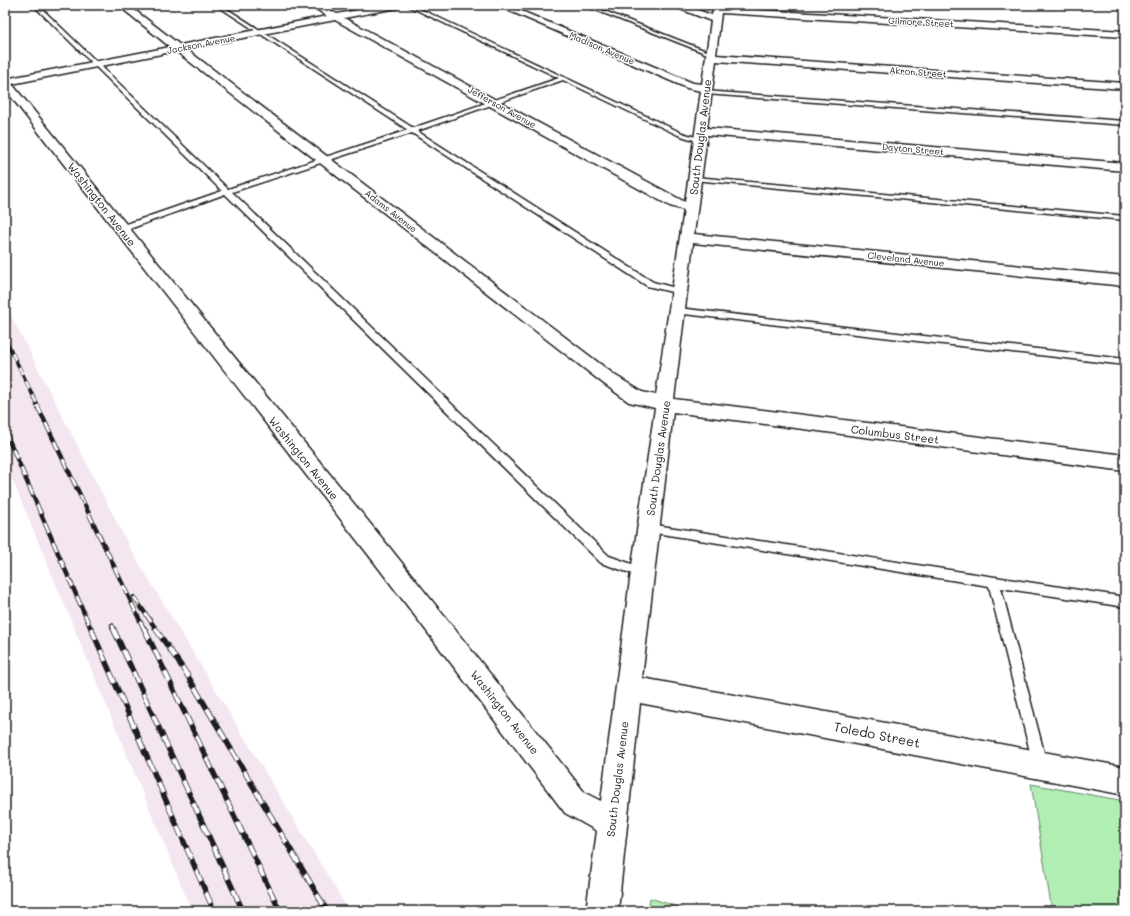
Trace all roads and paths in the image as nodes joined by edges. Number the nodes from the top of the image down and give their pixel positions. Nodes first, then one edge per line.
1 (35, 5) edge
2 (122, 5) edge
3 (222, 5) edge
4 (314, 5) edge
5 (397, 5) edge
6 (408, 5) edge
7 (500, 5) edge
8 (585, 5) edge
9 (674, 5) edge
10 (717, 11) edge
11 (337, 17) junction
12 (260, 32) junction
13 (1125, 34) edge
14 (179, 49) junction
15 (712, 56) junction
16 (94, 64) junction
17 (562, 79) junction
18 (5, 82) edge
19 (1125, 86) edge
20 (706, 90) junction
21 (496, 103) junction
22 (1125, 123) edge
23 (413, 130) junction
24 (701, 136) junction
25 (325, 160) junction
26 (1125, 166) edge
27 (695, 179) junction
28 (226, 192) junction
29 (691, 208) junction
30 (1125, 218) edge
31 (121, 229) junction
32 (687, 238) junction
33 (1125, 281) edge
34 (679, 302) junction
35 (1125, 362) edge
36 (665, 404) junction
37 (1125, 464) edge
38 (649, 528) junction
39 (642, 572) junction
40 (994, 582) junction
41 (1125, 602) edge
42 (629, 688) junction
43 (1040, 764) junction
44 (1125, 781) edge
45 (612, 823) junction
46 (602, 911) edge

1 - 16 lane
2 - 14 street, Adams Avenue
3 - 12 lane
4 - 11 street, Jefferson Avenue
5 - 11 street, Jackson Avenue
6 - 17 lane
7 - 20 street, Madison Avenue
8 - 15 lane
9 - 10 street, Gilmore Street
10 - 13 street, Gilmore Street
10 - 15 street, South Douglas Avenue
11 - 12 street, Jackson Avenue
11 - 21 street, Jefferson Avenue
12 - 14 street, Jackson Avenue
12 - 23 lane
14 - 16 street, Jackson Avenue
14 - 25 street, Adams Avenue
15 - 19 street, Akron Street
15 - 20 street, South Douglas Avenue
16 - 18 street, Jackson Avenue
16 - 28 lane
17 - 21 lane
17 - 24 lane
18 - 31 street, Washington Avenue
20 - 22 lane
20 - 24 street, South Douglas Avenue
21 - 23 lane
21 - 29 street, Jefferson Avenue
23 - 25 lane
23 - 34 lane
24 - 26 street, Dayton Street
24 - 27 street, South Douglas Avenue
25 - 28 lane
25 - 36 street, Adams Avenue
27 - 29 street, South Douglas Avenue
27 - 30 lane
28 - 31 lane
28 - 39 lane
29 - 32 street, South Douglas Avenue
31 - 45 street, Washington Avenue
32 - 33 street, Cleveland Avenue
32 - 34 street, South Douglas Avenue
34 - 35 lane
34 - 36 street, South Douglas Avenue
36 - 37 street, Columbus Street
36 - 38 street, South Douglas Avenue
38 - 39 street, South Douglas Avenue
38 - 40 lane
39 - 42 street, South Douglas Avenue
40 - 41 lane
40 - 43 lane
42 - 43 street, Toledo Street
42 - 45 street, South Douglas Avenue
43 - 44 street, Toledo Street
45 - 46 street, South Douglas Avenue

